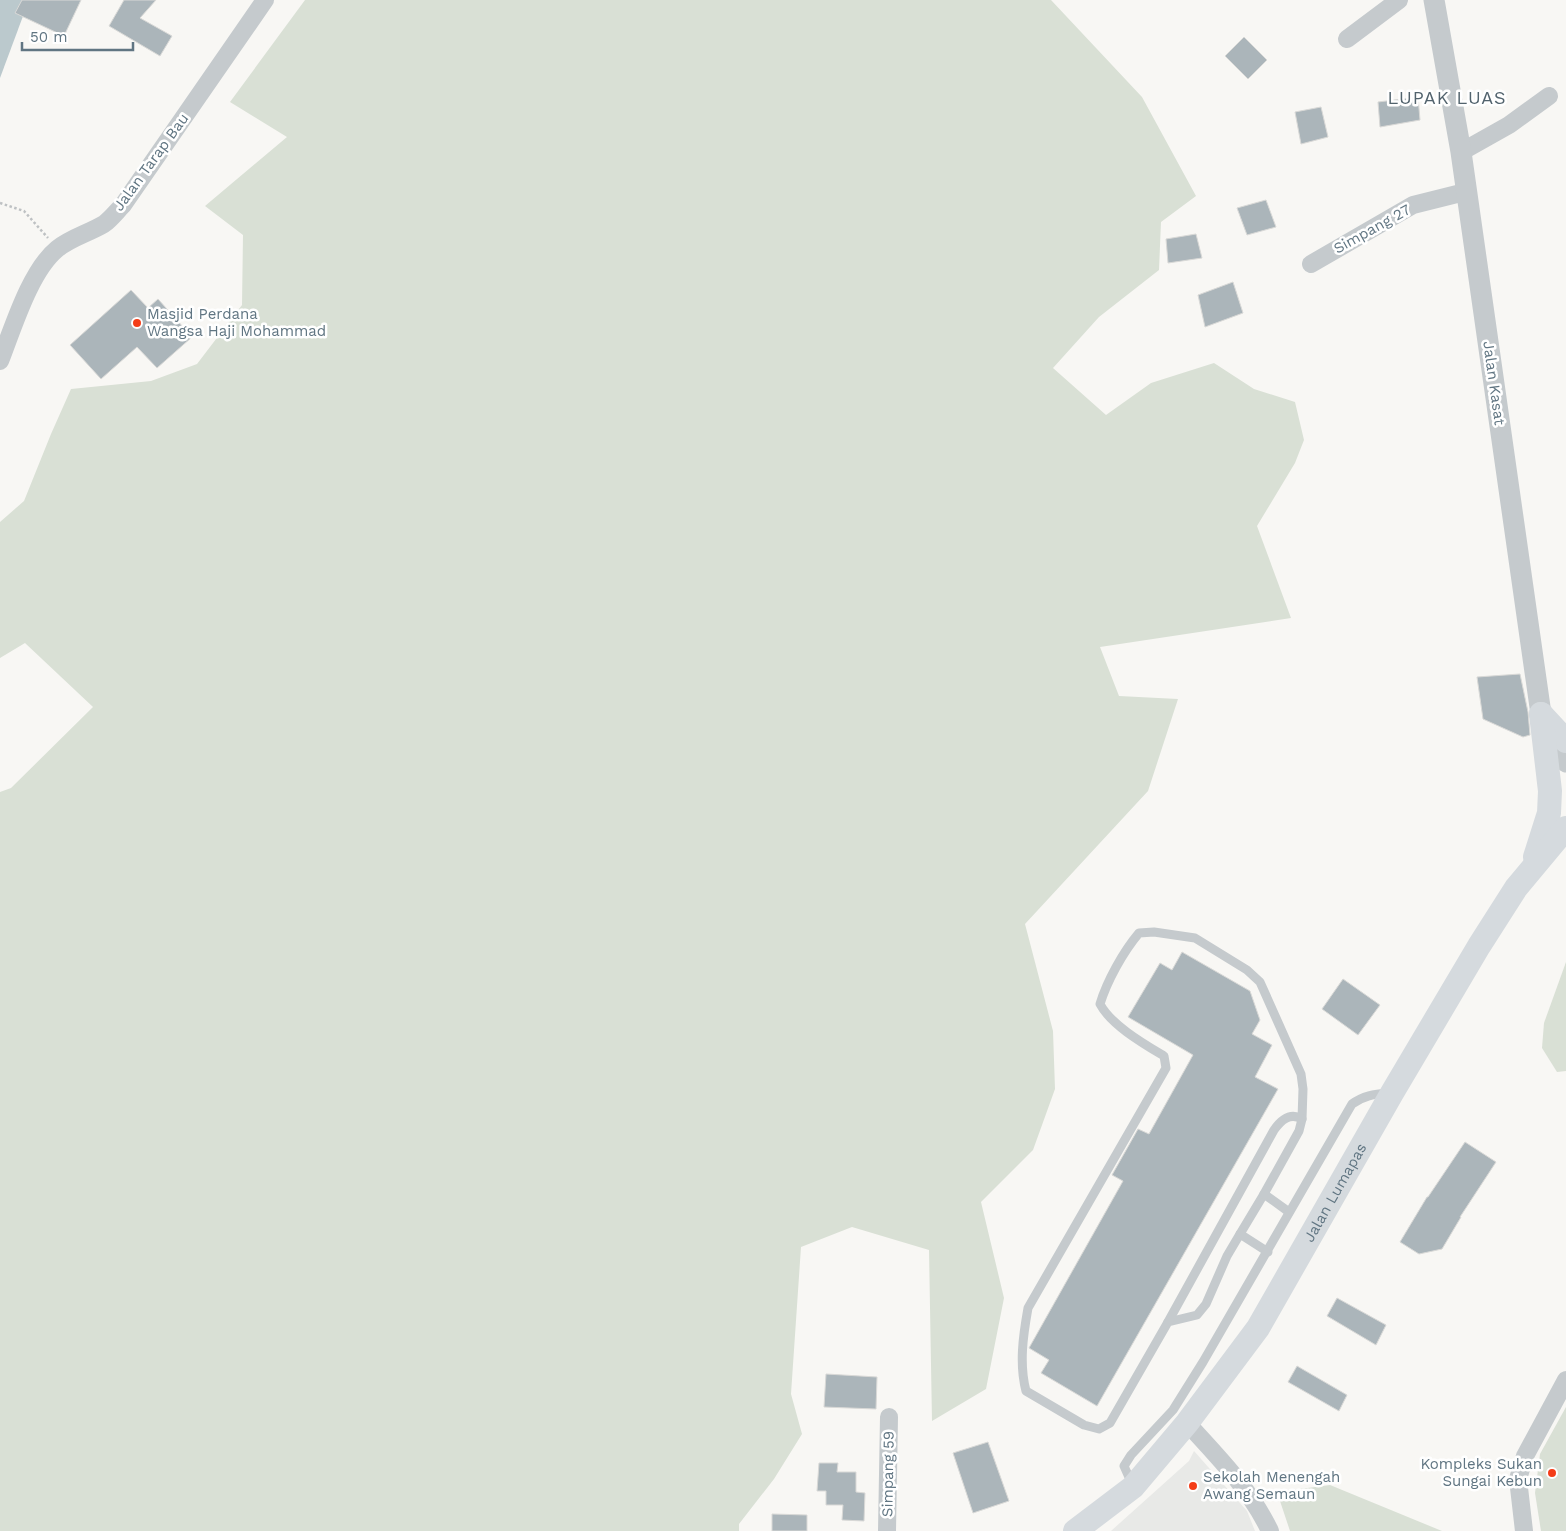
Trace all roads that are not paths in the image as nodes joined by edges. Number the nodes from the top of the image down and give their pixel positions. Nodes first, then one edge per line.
1 (265, 0) edge
2 (1399, 0) edge
3 (1434, 0) edge
4 (1347, 39) dead end
5 (1548, 96) dead end
6 (1461, 152) junction
7 (1465, 192) junction
8 (1311, 264) dead end
9 (0, 361) edge
10 (1542, 714) junction
11 (1566, 741) edge
12 (1566, 762) edge
13 (1566, 828) edge
14 (1566, 846) edge
15 (1532, 866) junction
16 (1392, 1093) junction
17 (1302, 1120) junction
18 (1264, 1194) junction
19 (1289, 1212) junction
20 (1240, 1234) junction
21 (1268, 1252) junction
22 (1168, 1322) junction
23 (1566, 1380) edge
24 (889, 1417) dead end
25 (1187, 1423) junction
26 (1133, 1487) junction
27 (887, 1531) edge
28 (1075, 1531) edge
29 (1270, 1531) edge
30 (1524, 1531) edge

1 - 9 street, Jalan Tarap Bau
2 - 4 street
3 - 6 street, Jalan Kasat
5 - 6 street
6 - 7 street, Jalan Kasat
7 - 8 street, Simpang 27
7 - 10 street, Jalan Kasat
10 - 11 main road
10 - 12 street, Jalan Kasat
10 - 15 main road
13 - 15 main road, Jalan Lumapas
14 - 15 main road
15 - 16 main road, Jalan Lumapas
16 - 19 lane
16 - 25 main road, Jalan Lumapas
17 - 18 lane
17 - 22 lane
17 - 22 lane
18 - 19 lane
18 - 20 lane
19 - 21 lane
20 - 21 lane
20 - 22 lane
21 - 26 lane
23 - 30 street
24 - 27 street, Simpang 59
25 - 26 main road, Jalan Lumapas
25 - 29 street
26 - 28 main road, Jalan Lumapas

